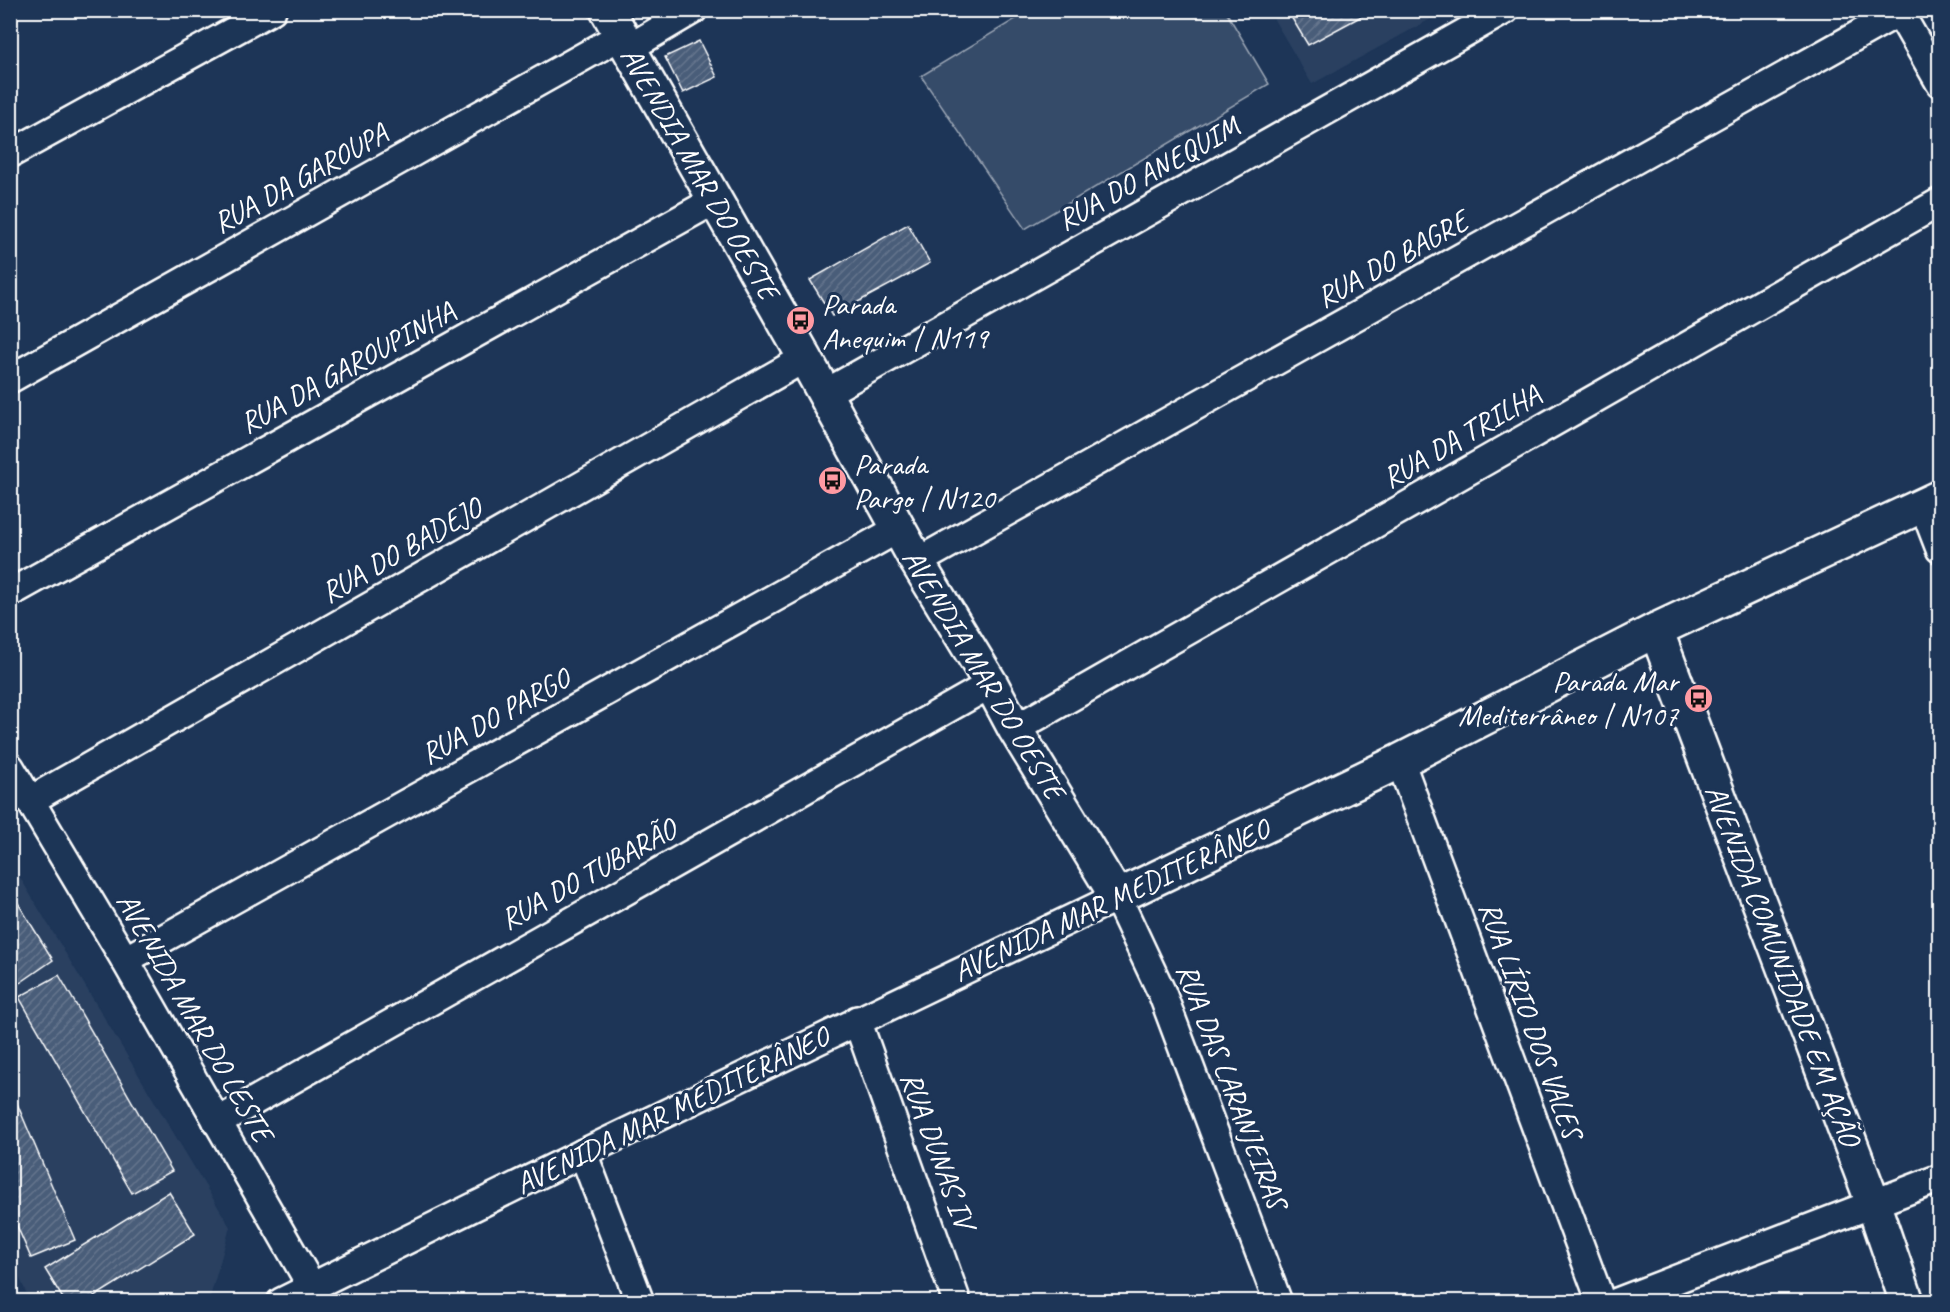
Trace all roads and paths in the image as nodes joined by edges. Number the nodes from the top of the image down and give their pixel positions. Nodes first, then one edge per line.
1 (272, 10) edge
2 (693, 10) edge
3 (1505, 10) edge
4 (1899, 11) edge
5 (619, 31) edge
6 (1940, 83) edge
7 (10, 154) edge
8 (715, 200) junction
9 (1940, 202) edge
10 (805, 358) junction
11 (10, 379) edge
12 (824, 394) junction
13 (1931, 501) edge
14 (898, 529) junction
15 (1940, 549) edge
16 (917, 562) junction
17 (10, 593) edge
18 (1656, 630) junction
19 (991, 684) junction
20 (1015, 729) junction
21 (1400, 761) junction
22 (10, 767) edge
23 (31, 800) junction
24 (1117, 897) junction
25 (124, 960) junction
26 (857, 1020) junction
27 (217, 1122) junction
28 (583, 1152) junction
29 (1940, 1178) edge
30 (1873, 1203) junction
31 (315, 1294) edge
32 (281, 1302) edge
33 (640, 1302) edge
34 (957, 1302) edge
35 (1278, 1302) edge
36 (1601, 1302) edge
37 (1617, 1302) edge
38 (1907, 1302) edge

1 - 7 street
2 - 5 street, RUA DA GAROUPA
3 - 12 street, RUA DO ANEQUIM
4 - 6 street
4 - 16 street, RUA DO BAGRE
5 - 8 street, AVENDIA MAR DO OESTE
5 - 11 street, RUA DA GAROUPA
8 - 10 street, AVENDIA MAR DO OESTE
8 - 17 street, RUA DA GAROUPINHA
9 - 20 street, RUA DA TRILHA
10 - 12 street, AVENDIA MAR DO OESTE
10 - 23 street, RUA DO BADEJO
12 - 14 street, AVENDIA MAR DO OESTE
13 - 15 street
13 - 18 street, AVENIDA MAR MEDITERÂNEO
14 - 16 street, AVENDIA MAR DO OESTE
14 - 25 street, RUA DO PARGO
16 - 19 street, AVENDIA MAR DO OESTE
18 - 21 street, AVENIDA MAR MEDITERÂNEO
18 - 30 street, AVENIDA COMUNIDADE EM AÇÃO
19 - 20 street, AVENDIA MAR DO OESTE
19 - 27 street, RUA DO TUBARÃO
20 - 24 street, AVENDIA MAR DO OESTE
21 - 24 street, AVENIDA MAR MEDITERÂNEO
21 - 36 street, RUA LÍRIO DOS VALES
22 - 23 street, AVENIDA MAR DO LESTE
23 - 25 street, AVENIDA MAR DO LESTE
24 - 26 street, AVENIDA MAR MEDITERÂNEO
24 - 35 street, RUA DAS LARANJEIRAS
25 - 27 street, AVENIDA MAR DO LESTE
26 - 28 street, AVENIDA MAR MEDITERÂNEO
26 - 34 street, RUA DUNAS IV
27 - 31 street, AVENIDA MAR DO LESTE
28 - 31 street, AVENIDA MAR MEDITERÂNEO
28 - 33 street
29 - 30 street
30 - 37 street
30 - 38 street, AVENIDA COMUNIDADE EM AÇÃO
31 - 32 street, AVENIDA MAR MEDITERÂNEO

